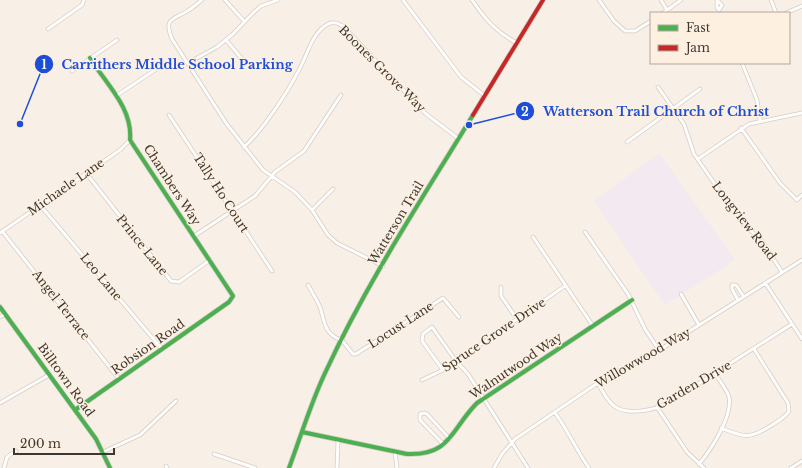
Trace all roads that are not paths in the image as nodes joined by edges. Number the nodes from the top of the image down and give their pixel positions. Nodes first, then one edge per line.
1 (84, 0) edge
2 (202, 0) edge
3 (225, 0) edge
4 (278, 0) edge
5 (403, 0) edge
6 (472, 0) edge
7 (543, 0) edge
8 (599, 0) edge
9 (661, 0) edge
10 (681, 0) edge
11 (771, 0) edge
12 (802, 6) edge
13 (667, 10) junction
14 (664, 12) edge
15 (776, 12) edge
16 (788, 12) edge
17 (244, 21) junction
18 (650, 22) edge
19 (48, 29) dead end
20 (117, 40) dead end
21 (226, 40) junction
22 (517, 43) junction
23 (90, 58) junction
24 (243, 60) dead end
25 (188, 63) junction
26 (742, 64) edge
27 (161, 66) dead end
28 (72, 71) dead end
29 (658, 87) dead end
30 (700, 89) dead end
31 (341, 95) dead end
32 (115, 96) junction
33 (485, 96) junction
34 (673, 108) junction
35 (802, 113) edge
36 (169, 115) dead end
37 (760, 120) junction
38 (741, 128) junction
39 (459, 139) junction
40 (130, 140) junction
41 (627, 142) dead end
42 (244, 148) junction
43 (698, 159) junction
44 (86, 173) junction
45 (271, 177) junction
46 (333, 189) dead end
47 (802, 195) edge
48 (40, 205) junction
49 (312, 210) junction
50 (232, 211) junction
51 (1, 232) edge
52 (585, 232) dead end
53 (194, 236) junction
54 (533, 237) dead end
55 (210, 260) junction
56 (802, 260) edge
57 (383, 266) junction
58 (272, 271) dead end
59 (782, 272) junction
60 (766, 284) junction
61 (308, 285) dead end
62 (565, 286) junction
63 (501, 287) dead end
64 (680, 294) dead end
65 (744, 297) junction
66 (232, 299) joint
67 (632, 300) junction
68 (738, 300) junction
69 (0, 308) edge
70 (5, 314) junction
71 (0, 317) edge
72 (459, 317) dead end
73 (517, 319) junction
74 (792, 324) junction
75 (699, 325) junction
76 (592, 326) junction
77 (802, 339) edge
78 (341, 340) junction
79 (162, 349) junction
80 (754, 349) junction
81 (659, 350) junction
82 (456, 361) junction
83 (443, 370) junction
84 (715, 373) junction
85 (49, 375) junction
86 (119, 379) junction
87 (422, 380) dead end
88 (598, 383) junction
89 (484, 399) junction
90 (176, 401) dead end
91 (0, 403) edge
92 (657, 407) junction
93 (75, 410) junction
94 (555, 413) junction
95 (721, 428) junction
96 (302, 432) junction
97 (450, 439) junction
98 (338, 440) junction
99 (512, 443) junction
100 (444, 445) junction
101 (16, 451) dead end
102 (103, 452) junction
103 (395, 452) junction
104 (214, 454) dead end
105 (802, 461) edge
106 (699, 464) junction
107 (4, 468) edge
108 (110, 468) edge
109 (255, 468) edge
110 (289, 468) edge
111 (337, 468) edge
112 (397, 468) edge
113 (494, 468) edge
114 (528, 468) edge
115 (588, 468) edge
116 (704, 468) edge
117 (791, 468) edge

1 - 19 street
2 - 25 street
3 - 17 street
4 - 17 street
5 - 33 street
6 - 22 street
7 - 22 street, Watterson Trail
8 - 18 street
9 - 13 street
10 - 13 street
11 - 15 street
12 - 16 street
13 - 14 street
17 - 21 street
20 - 23 street
21 - 24 street
21 - 25 street
22 - 33 street, Watterson Trail
23 - 28 street
23 - 32 street, Chambers Way
25 - 42 street
26 - 37 street
27 - 32 street
29 - 34 street, Longview Road
30 - 34 street
31 - 45 street
32 - 40 street, Chambers Way
33 - 39 street, Watterson Trail
34 - 41 street
34 - 43 street, Longview Road
35 - 37 street
36 - 50 street, Tally Ho Court
37 - 38 street
38 - 43 street
38 - 47 street
39 - 42 street, Boones Grove Way
39 - 57 street, Watterson Trail
40 - 44 street, Michaele Lane
40 - 53 street, Chambers Way
42 - 45 street
43 - 59 street, Longview Road
44 - 48 street, Michaele Lane
44 - 55 street, Prince Lane
45 - 49 street
45 - 50 street
46 - 49 street
48 - 51 street, Michaele Lane
48 - 79 street, Leo Lane
49 - 57 street
50 - 53 street
50 - 58 street, Tally Ho Court
51 - 86 street, Angel Terrace
52 - 67 street
53 - 55 street, Chambers Way
54 - 62 street
55 - 66 street, Chambers Way
56 - 59 street, Willowwood Way
57 - 78 street, Watterson Trail
59 - 60 street, Willowwood Way
60 - 65 street, Willowwood Way
60 - 74 street
61 - 78 street
62 - 73 street, Spruce Grove Drive
62 - 76 street
63 - 73 street
64 - 75 street
65 - 68 street, Willowwood Way
65 - 68 street
66 - 79 street, Robsion Road
67 - 76 street, Walnutwood Way
67 - 81 street
68 - 75 street, Willowwood Way
69 - 70 street, Billtown Road
70 - 71 street
70 - 85 street, Billtown Road
72 - 78 street, Locust Lane
73 - 82 street, Spruce Grove Drive
74 - 77 street
74 - 80 street, Garden Drive
75 - 81 street, Willowwood Way
76 - 89 street, Walnutwood Way
78 - 96 street, Watterson Trail
79 - 86 street, Robsion Road
80 - 84 street, Garden Drive
80 - 95 street
81 - 88 street, Willowwood Way
82 - 83 street, Spruce Grove Drive
82 - 83 street
82 - 89 street
83 - 87 street, Spruce Grove Drive
84 - 92 street, Garden Drive
84 - 95 street
85 - 91 street
85 - 93 street, Billtown Road
86 - 93 street, Robsion Road
88 - 92 street, Garden Drive
88 - 94 street, Willowwood Way
89 - 97 street, Walnutwood Way
89 - 99 street
90 - 102 street
92 - 106 street
93 - 102 street, Billtown Road
94 - 99 street, Willowwood Way
94 - 115 street
95 - 106 street
96 - 98 street, Walnutwood Way
96 - 110 street, Watterson Trail
97 - 100 street, Walnutwood Way
97 - 100 street
98 - 103 street, Walnutwood Way
98 - 111 street
99 - 113 street, Willowwood Way
99 - 114 street
100 - 103 street, Walnutwood Way
101 - 107 street
102 - 108 street, Billtown Road
103 - 112 street
104 - 109 street
105 - 117 street
106 - 116 street

